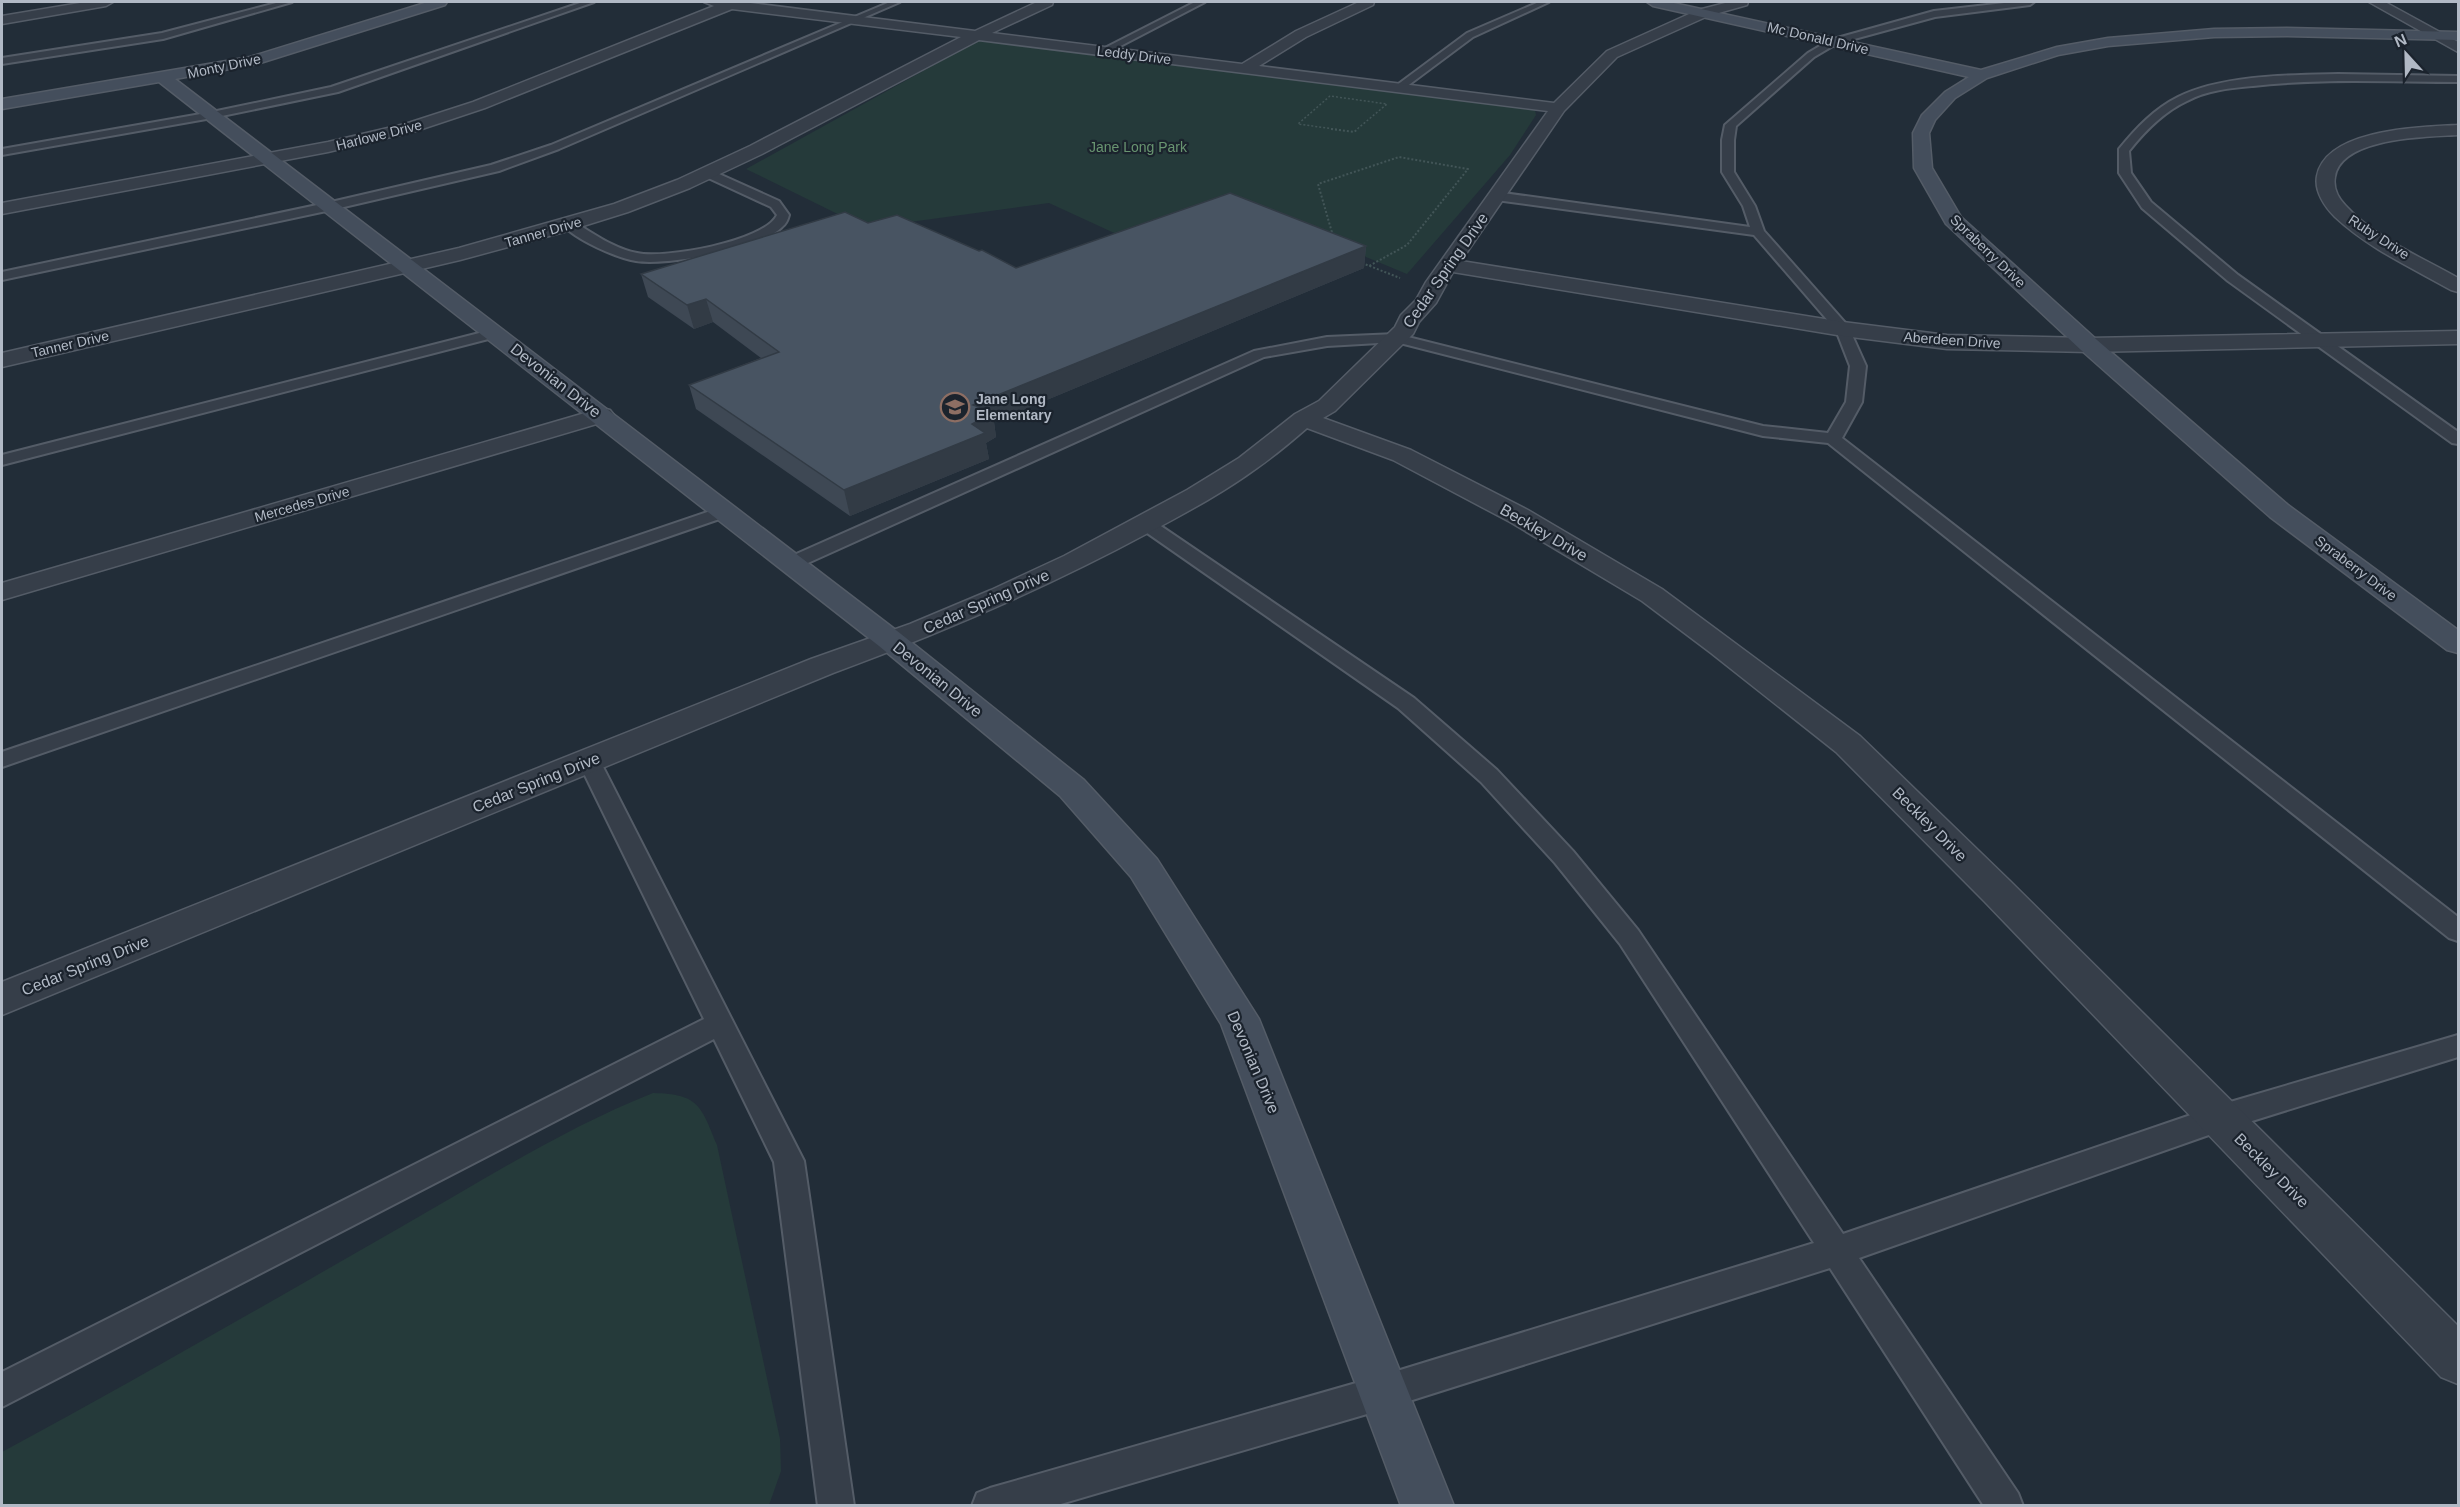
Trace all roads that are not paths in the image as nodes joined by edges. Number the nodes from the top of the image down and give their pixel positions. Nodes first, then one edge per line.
1 (106, 2) edge
2 (288, 2) edge
3 (440, 2) edge
4 (590, 2) edge
5 (711, 2) edge
6 (896, 2) edge
7 (1047, 2) edge
8 (1201, 2) edge
9 (1368, 2) edge
10 (1545, 2) edge
11 (1653, 2) edge
12 (1742, 2) edge
13 (2030, 2) edge
14 (2376, 2) edge
15 (735, 3) edge
16 (1703, 13) junction
17 (851, 19) junction
18 (2, 20) edge
19 (975, 35) junction
20 (2435, 35) junction
21 (2458, 36) edge
22 (1833, 42) junction
23 (2458, 48) edge
24 (1104, 51) junction
25 (2, 62) edge
26 (1244, 69) junction
27 (1982, 75) junction
28 (164, 78) junction
29 (2458, 79) edge
30 (1398, 88) junction
31 (2, 104) edge
32 (1558, 108) junction
33 (212, 115) junction
34 (2458, 130) edge
35 (2, 152) edge
36 (268, 158) junction
37 (708, 173) junction
38 (1496, 196) junction
39 (331, 206) junction
40 (2, 209) edge
41 (569, 225) junction
42 (1758, 231) junction
43 (1450, 265) junction
44 (409, 266) junction
45 (2, 276) edge
46 (2458, 286) edge
47 (1843, 329) junction
48 (495, 333) junction
49 (2458, 337) edge
50 (1396, 338) junction
51 (2319, 340) junction
52 (2089, 345) junction
53 (2, 360) edge
54 (602, 415) junction
55 (1304, 419) junction
56 (1833, 439) junction
57 (2458, 439) edge
58 (2, 460) edge
59 (725, 511) junction
60 (1146, 524) junction
61 (792, 563) junction
62 (2, 592) edge
63 (890, 640) junction
64 (2458, 644) edge
65 (2, 760) edge
66 (589, 761) junction
67 (2458, 931) edge
68 (2, 999) edge
69 (721, 1023) junction
70 (2458, 1046) edge
71 (2220, 1118) junction
72 (1837, 1251) junction
73 (2458, 1360) edge
74 (2, 1390) edge
75 (1384, 1392) junction
76 (836, 1506) edge
77 (990, 1506) edge
78 (1428, 1506) edge
79 (2005, 1506) edge

1 - 18 street
2 - 25 lane
3 - 28 street, Monty Drive
4 - 33 lane
5 - 15 street, Leddy Drive
6 - 17 lane
7 - 19 street, Tanner Drive
8 - 24 lane
9 - 26 street
10 - 30 lane
11 - 16 street, Mc Donald Drive
12 - 16 street, Cedar Spring Drive
13 - 22 lane
14 - 20 street
15 - 17 street, Leddy Drive
15 - 36 street, Harlowe Drive
16 - 22 street, Mc Donald Drive
16 - 32 street, Cedar Spring Drive
17 - 19 street, Leddy Drive
17 - 39 lane
19 - 24 street, Leddy Drive
19 - 37 street, Tanner Drive
20 - 21 street, Spraberry Drive
20 - 23 street
20 - 27 street, Spraberry Drive
22 - 27 street, Mc Donald Drive
22 - 42 lane
24 - 26 street, Leddy Drive
26 - 30 street, Leddy Drive
27 - 52 street, Spraberry Drive
28 - 31 street, Monty Drive
28 - 33 street, Devonian Drive
29 - 51 lane
30 - 32 street, Leddy Drive
32 - 38 street, Cedar Spring Drive
33 - 35 lane
33 - 36 street, Devonian Drive
34 - 46 street, Ruby Drive
36 - 39 street, Devonian Drive
36 - 40 street, Harlowe Drive
37 - 41 street, Tanner Drive
37 - 41 lane
38 - 42 lane
38 - 43 street, Cedar Spring Drive
39 - 44 street, Devonian Drive
39 - 45 lane
41 - 44 street, Tanner Drive
42 - 47 lane
43 - 47 street, Aberdeen Drive
43 - 50 street, Cedar Spring Drive
44 - 48 street, Devonian Drive
44 - 53 street, Tanner Drive
47 - 52 street, Aberdeen Drive
47 - 56 lane
48 - 54 street, Devonian Drive
48 - 58 lane
49 - 51 street, Aberdeen Drive
50 - 55 street, Cedar Spring Drive
50 - 56 lane
50 - 61 lane
51 - 52 street, Aberdeen Drive
51 - 57 lane
52 - 64 street, Spraberry Drive
54 - 59 street, Devonian Drive
54 - 62 street, Mercedes Drive
55 - 60 street, Cedar Spring Drive
55 - 71 street, Beckley Drive
56 - 67 lane
59 - 61 street, Devonian Drive
59 - 65 lane
60 - 63 street, Cedar Spring Drive
60 - 72 lane
61 - 63 street, Devonian Drive
63 - 66 street, Cedar Spring Drive
63 - 75 street, Devonian Drive
66 - 68 street, Cedar Spring Drive
66 - 69 lane
69 - 74 lane
69 - 76 lane
70 - 71 lane
71 - 72 lane
71 - 73 street, Beckley Drive
72 - 75 lane
72 - 79 lane
75 - 77 lane
75 - 78 street, Devonian Drive

